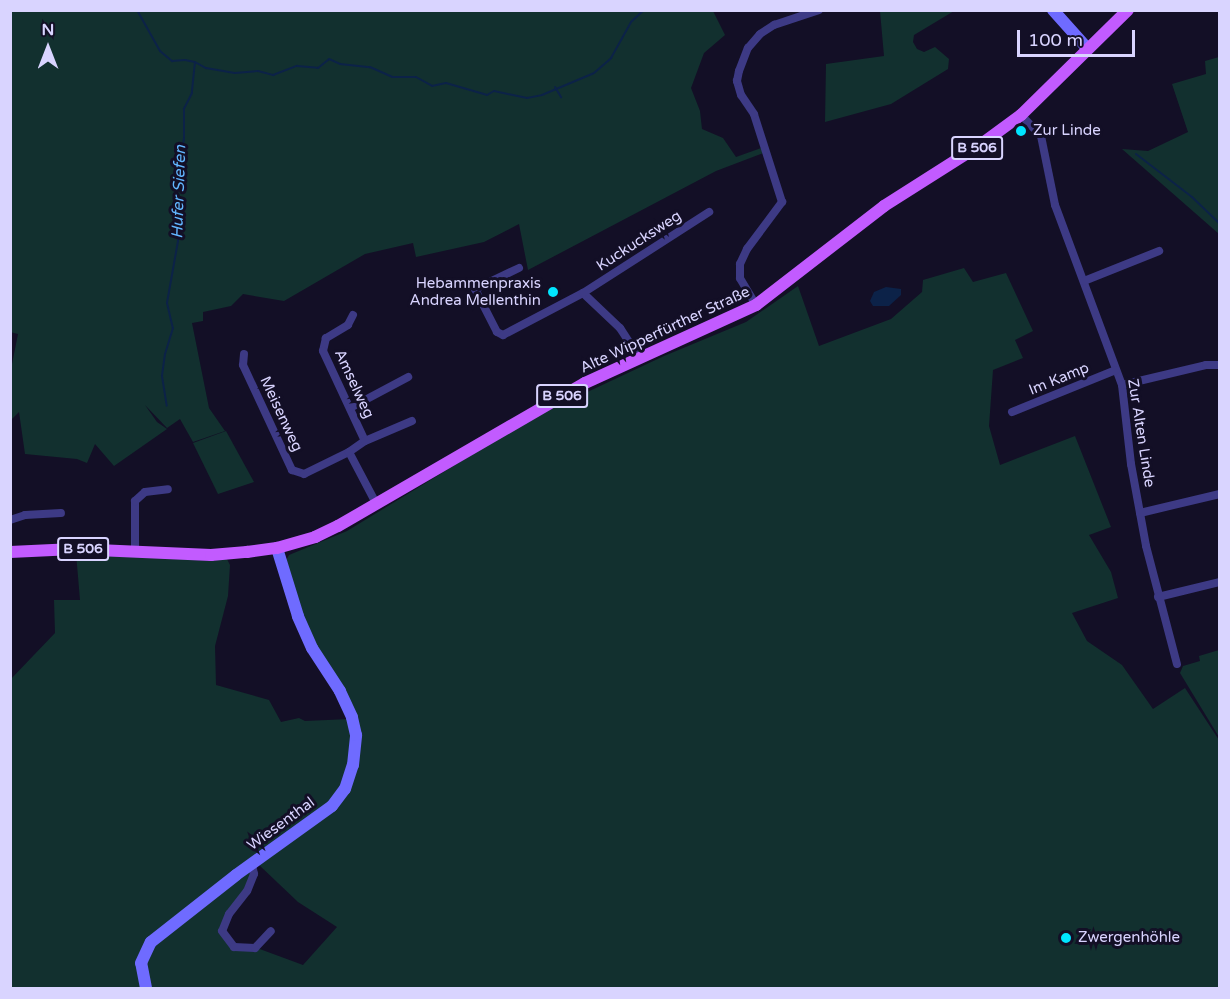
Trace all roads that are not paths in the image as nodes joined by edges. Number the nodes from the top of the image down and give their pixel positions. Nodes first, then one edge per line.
1 (819, 10) edge
2 (1053, 10) edge
3 (1128, 10) edge
4 (1087, 48) junction
5 (1021, 115) junction
6 (709, 212) dead end
7 (1159, 251) dead end
8 (519, 268) dead end
9 (1084, 281) junction
10 (584, 293) junction
11 (756, 305) junction
12 (353, 315) dead end
13 (244, 354) dead end
14 (639, 357) junction
15 (1220, 365) edge
16 (1116, 370) junction
17 (408, 377) dead end
18 (1122, 385) junction
19 (350, 408) junction
20 (1012, 412) dead end
21 (412, 421) dead end
22 (365, 441) junction
23 (349, 452) junction
24 (168, 489) dead end
25 (1220, 494) edge
26 (377, 505) junction
27 (61, 513) dead end
28 (1140, 513) junction
29 (10, 520) edge
30 (277, 548) junction
31 (10, 552) edge
32 (135, 552) junction
33 (1220, 582) edge
34 (1158, 597) junction
35 (1177, 664) dead end
36 (252, 864) junction
37 (271, 931) dead end
38 (146, 988) edge

1 - 11 street
2 - 4 street
3 - 4 main road, Alte Wipperfürther Straße / B 506
4 - 5 main road, Alte Wipperfürther Straße / B 506
5 - 9 street, Zur Alten Linde
5 - 11 main road, Alte Wipperfürther Straße / B 506
6 - 10 street, Kuckucksweg
7 - 9 street
8 - 10 street, Kuckucksweg
9 - 16 street, Zur Alten Linde
10 - 14 street
11 - 14 main road, Alte Wipperfürther Straße / B 506
12 - 19 street, Amselweg
13 - 23 street, Meisenweg
14 - 26 main road, Alte Wipperfürther Straße / B 506
15 - 18 street
16 - 18 street, Zur Alten Linde
16 - 20 street, Im Kamp
17 - 19 street
18 - 28 street, Zur Alten Linde
19 - 22 street, Amselweg
21 - 22 street, Amselweg
22 - 23 street, Amselweg
23 - 26 street
24 - 32 street
25 - 28 street
26 - 30 main road, Alte Wipperfürther Straße / B 506
27 - 29 street
28 - 34 street, Zur Alten Linde
30 - 32 main road, Alte Wipperfürther Straße / B 506
30 - 36 street, Wiesenthal
31 - 32 main road, Alte Wipperfürther Straße / B 506
33 - 34 street
34 - 35 street, Zur Alten Linde
36 - 37 street, Wiesenthal
36 - 38 street, Wiesenthal

